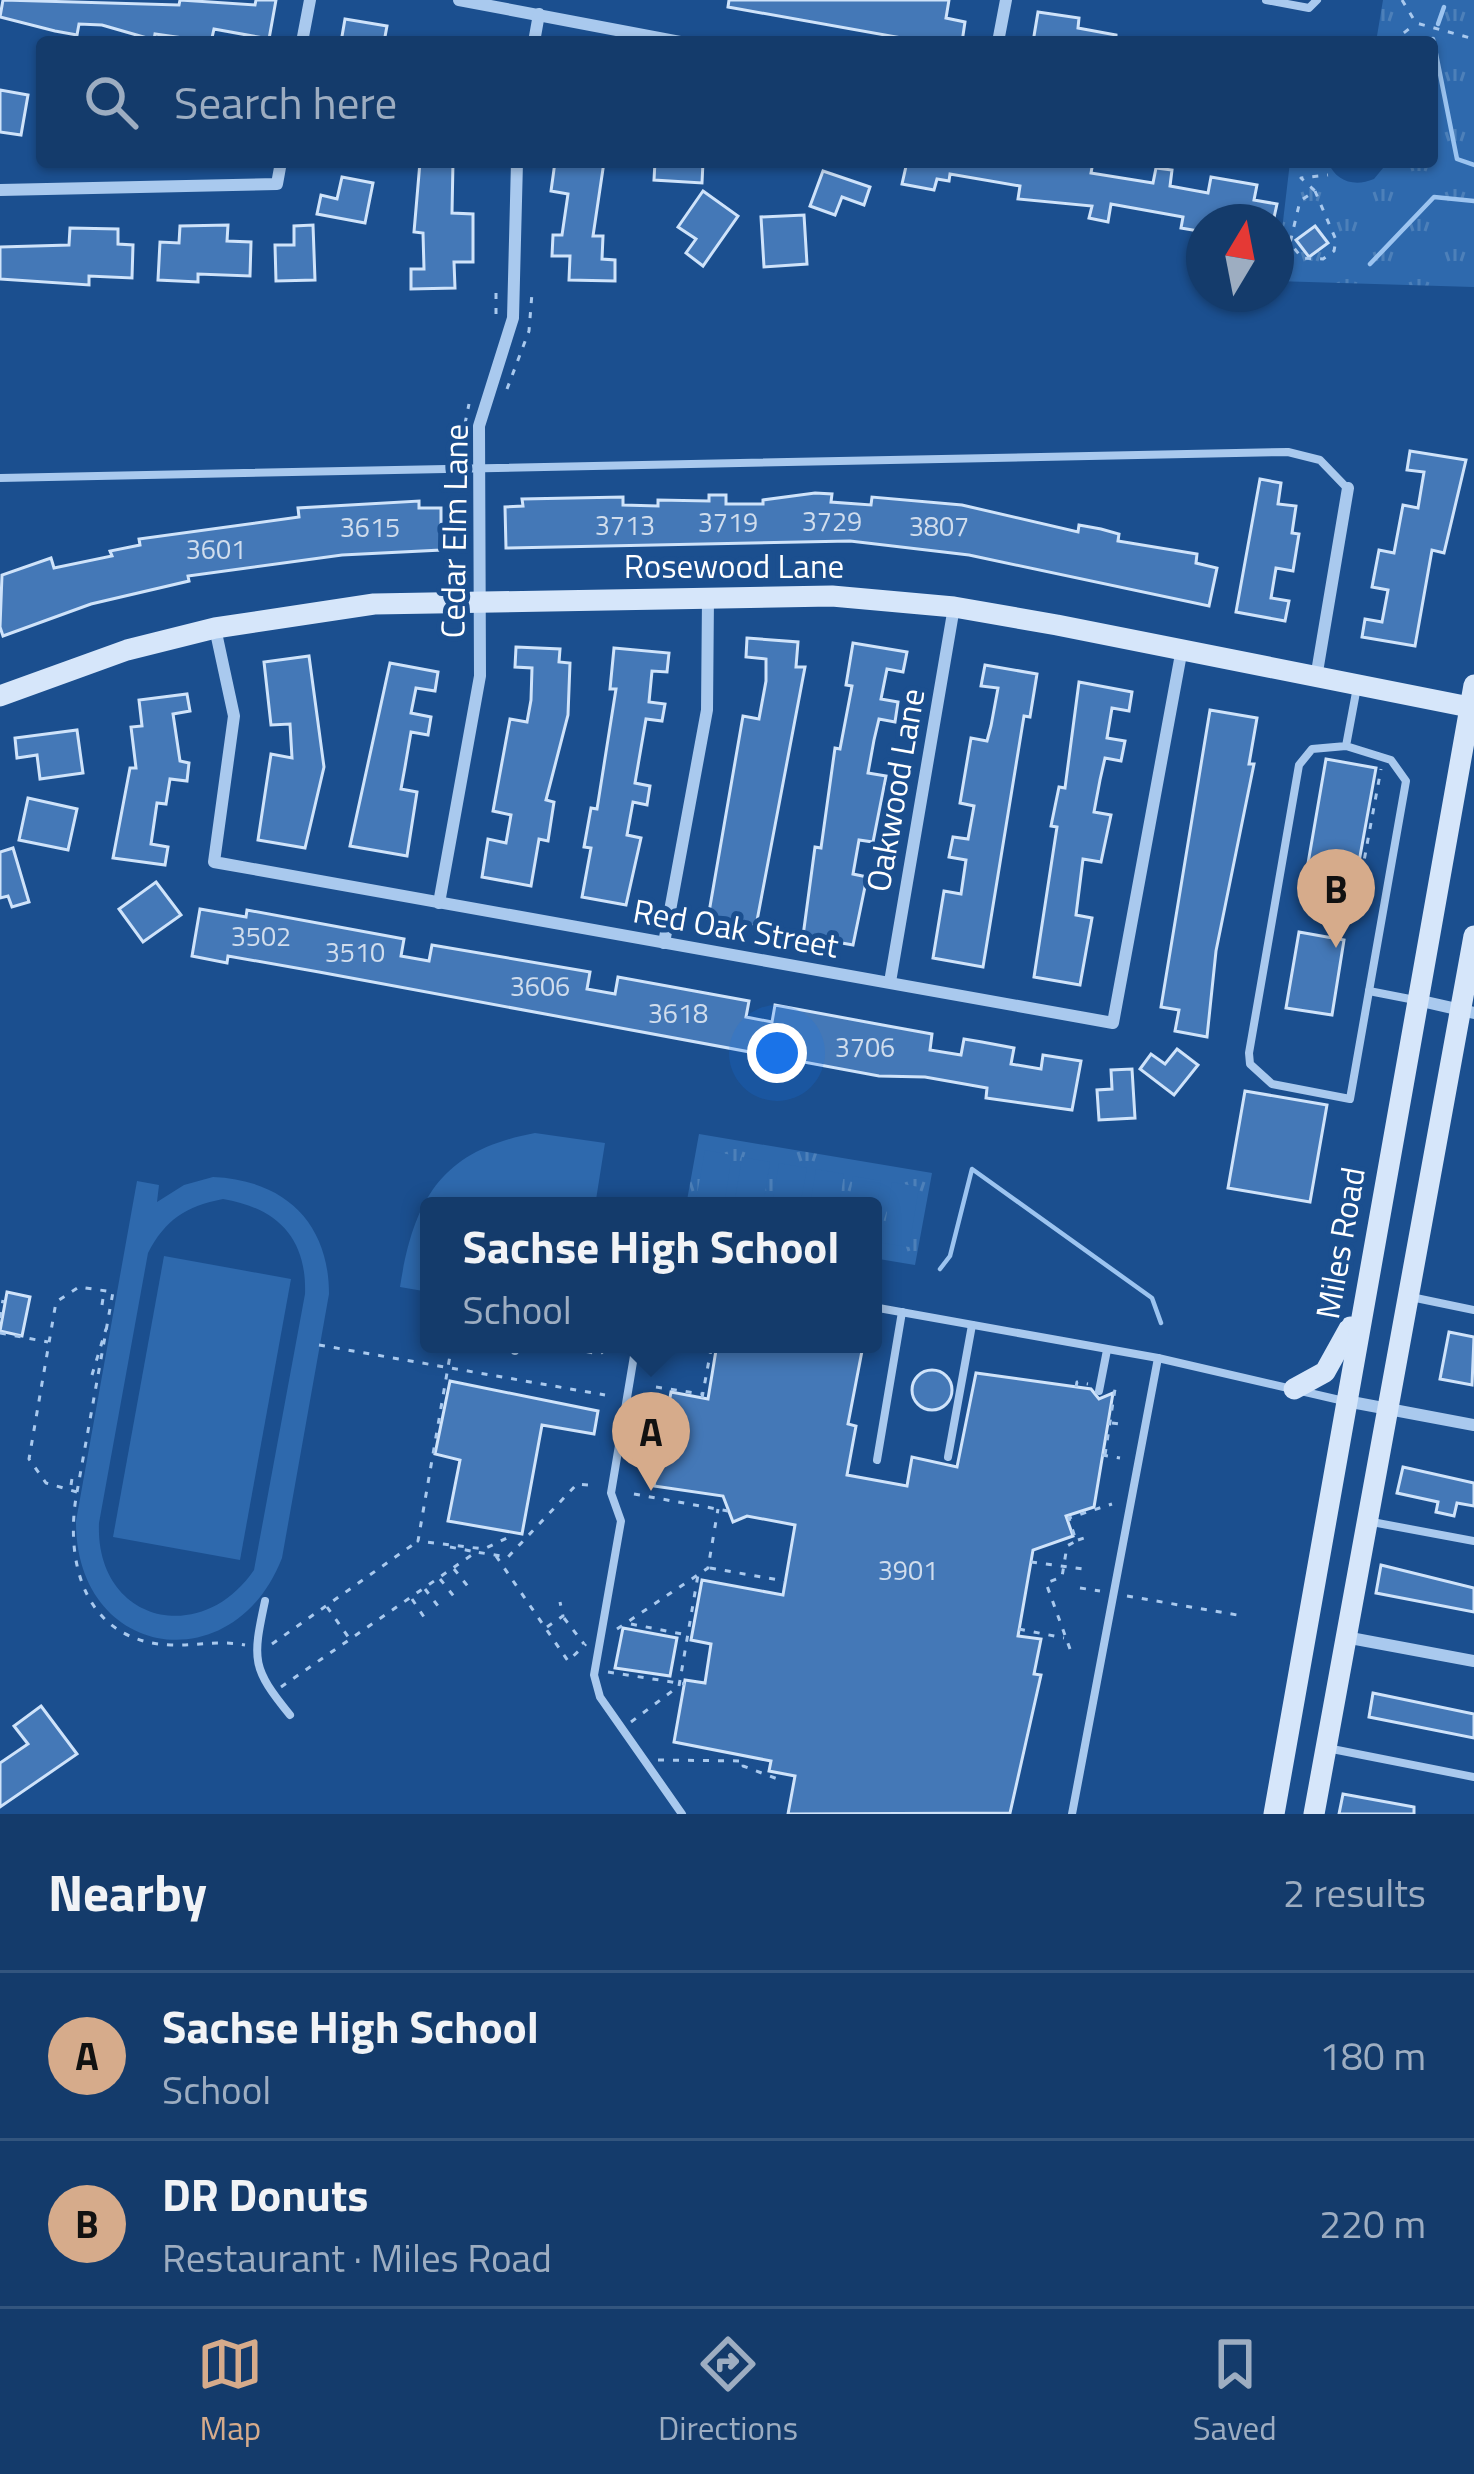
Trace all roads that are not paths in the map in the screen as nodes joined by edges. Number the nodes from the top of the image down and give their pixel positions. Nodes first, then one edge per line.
1 (310, 0) edge
2 (459, 0) edge
3 (1006, 0) edge
4 (1266, 0) edge
5 (1317, 0) edge
6 (539, 14) junction
7 (303, 36) edge
8 (535, 36) edge
9 (650, 36) edge
10 (999, 36) edge
11 (279, 168) edge
12 (517, 168) edge
13 (0, 190) edge
14 (476, 468) junction
15 (0, 478) edge
16 (1348, 488) joint
17 (708, 597) junction
18 (479, 601) junction
19 (954, 607) junction
20 (214, 628) junction
21 (1181, 654) junction
22 (1316, 678) junction
23 (1357, 685) junction
24 (0, 696) edge
25 (1473, 701) edge
26 (1346, 746) junction
27 (439, 903) junction
28 (1474, 936) edge
29 (664, 943) junction
30 (890, 982) junction
31 (1370, 991) junction
32 (1417, 1000) junction
33 (1467, 1011) edge
34 (1364, 1294) junction
35 (1407, 1296) junction
36 (882, 1309) edge
37 (1474, 1310) edge
38 (902, 1312) junction
39 (972, 1325) junction
40 (1107, 1349) junction
41 (634, 1353) edge
42 (1158, 1358) junction
43 (1100, 1388) road end
44 (1294, 1389) junction
45 (1346, 1401) junction
46 (1384, 1408) junction
47 (1474, 1425) edge
48 (949, 1457) dead end
49 (877, 1460) dead end
50 (1365, 1520) junction
51 (1474, 1541) edge
52 (266, 1601) dead end
53 (1344, 1637) junction
54 (1474, 1661) edge
55 (290, 1715) dead end
56 (1326, 1748) junction
57 (1474, 1777) edge
58 (682, 1814) edge
59 (1072, 1814) edge
60 (1274, 1814) edge
61 (1314, 1814) edge

1 - 7 street
2 - 6 street
3 - 10 street
4 - 5 lane
6 - 8 street
6 - 9 street
11 - 13 street
12 - 14 street, Cedar Elm Lane
14 - 15 lane
14 - 16 lane
14 - 18 street, Cedar Elm Lane
16 - 22 street
17 - 18 main road, Rosewood Lane
17 - 19 main road, Rosewood Lane
17 - 29 street
18 - 20 main road, Rosewood Lane
18 - 27 street, Cedar Elm Lane
19 - 21 main road, Rosewood Lane
19 - 30 street, Oakwood Lane
20 - 24 main road, Rosewood Lane
20 - 27 street, Red Oak Street
21 - 22 main road, Rosewood Lane
21 - 30 street, Red Oak Street
22 - 23 main road, Rosewood Lane
23 - 25 main road, Rosewood Lane
23 - 26 lane
25 - 32 main road, Miles Road
26 - 31 lane
26 - 31 lane
27 - 29 street, Red Oak Street
28 - 33 main road
29 - 30 street, Red Oak Street
31 - 32 lane
32 - 33 street
32 - 34 main road, Miles Road
33 - 35 main road
34 - 44 main road
34 - 45 main road, Miles Road
35 - 37 lane
35 - 46 main road
36 - 38 lane
38 - 39 lane
38 - 49 lane
39 - 40 lane
39 - 48 lane
40 - 42 lane
40 - 43 lane
41 - 58 lane
42 - 44 lane
42 - 59 lane
44 - 45 lane
45 - 46 street
45 - 60 main road, Miles Road
46 - 47 street
46 - 50 main road
50 - 51 lane
50 - 53 main road
52 - 55 lane
53 - 54 street
53 - 56 main road
56 - 57 lane
56 - 61 main road

